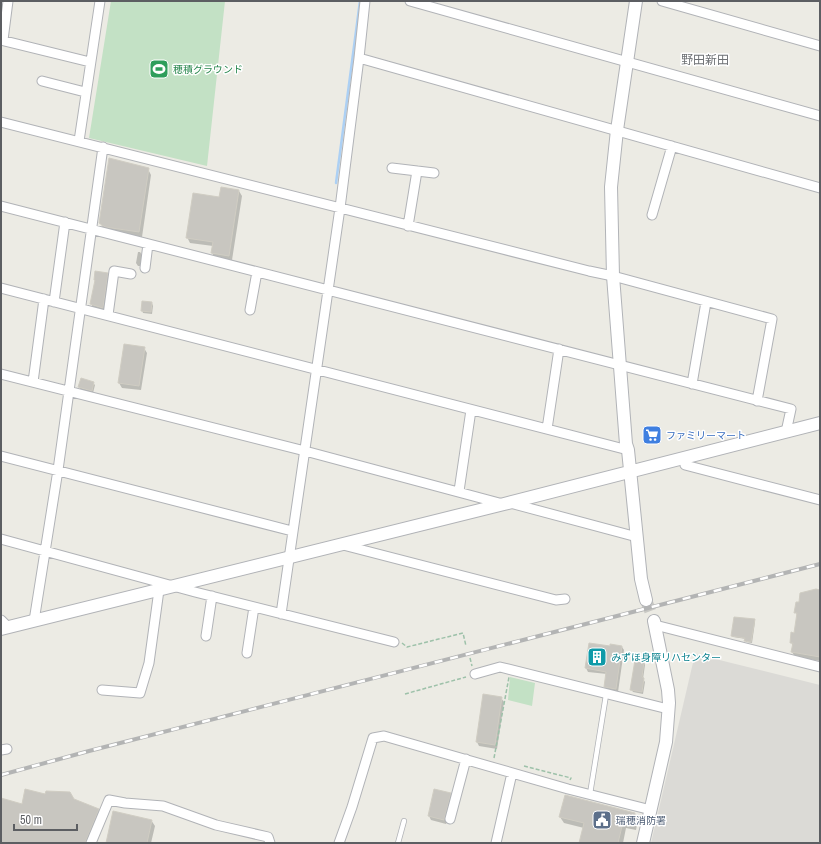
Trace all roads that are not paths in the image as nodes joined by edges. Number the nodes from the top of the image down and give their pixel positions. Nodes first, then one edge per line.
1 (8, 1) edge
2 (100, 1) edge
3 (365, 1) edge
4 (410, 1) edge
5 (636, 1) edge
6 (662, 1) edge
7 (2, 40) edge
8 (820, 46) edge
9 (359, 58) junction
10 (90, 62) junction
11 (627, 62) junction
12 (42, 81) dead end
13 (85, 92) junction
14 (820, 116) edge
15 (1, 122) edge
16 (617, 130) junction
17 (78, 141) junction
18 (672, 146) junction
19 (103, 147) junction
20 (392, 168) dead end
21 (417, 171) junction
22 (434, 173) dead end
23 (820, 188) edge
24 (1, 206) edge
25 (340, 208) junction
26 (652, 215) dead end
27 (65, 222) junction
28 (408, 226) junction
29 (92, 229) junction
30 (148, 244) junction
31 (145, 268) dead end
32 (257, 272) junction
33 (131, 274) dead end
34 (613, 276) junction
35 (1, 288) edge
36 (328, 290) junction
37 (44, 299) junction
38 (54, 302) junction
39 (706, 302) junction
40 (80, 308) junction
41 (250, 310) dead end
42 (108, 315) junction
43 (559, 349) junction
44 (619, 364) junction
45 (317, 370) junction
46 (1, 374) edge
47 (32, 382) junction
48 (692, 384) junction
49 (68, 391) junction
50 (757, 401) junction
51 (471, 410) junction
52 (820, 423) edge
53 (547, 429) junction
54 (786, 432) junction
55 (628, 450) junction
56 (305, 451) junction
57 (1, 456) edge
58 (685, 465) dead end
59 (58, 470) junction
60 (630, 471) junction
61 (459, 491) junction
62 (820, 500) edge
63 (506, 503) junction
64 (292, 531) junction
65 (637, 537) junction
66 (1, 539) edge
67 (342, 544) junction
68 (45, 550) junction
69 (289, 558) junction
70 (174, 586) junction
71 (159, 590) junction
72 (212, 596) junction
73 (565, 599) dead end
74 (646, 600) tunnel mouth
75 (254, 607) junction
76 (281, 614) junction
77 (34, 621) junction
78 (655, 623) joint
79 (3, 625) edge
80 (206, 636) dead end
81 (394, 642) road end
82 (247, 653) dead end
83 (820, 667) edge
84 (475, 674) road end
85 (102, 690) dead end
86 (606, 695) junction
87 (668, 709) junction
88 (466, 759) junction
89 (515, 769) junction
90 (590, 794) junction
91 (651, 810) junction
92 (450, 819) dead end
93 (404, 821) dead end
94 (91, 843) edge
95 (270, 843) edge
96 (339, 843) edge
97 (398, 843) edge
98 (496, 843) edge
99 (643, 843) edge

1 - 7 street
2 - 10 street
3 - 9 street
4 - 11 street
5 - 11 street
6 - 8 street
7 - 10 street
9 - 16 street
9 - 25 street
10 - 13 street
11 - 14 street
11 - 16 street
12 - 13 street
13 - 17 street
15 - 17 street
16 - 18 street
16 - 34 street
17 - 19 street
18 - 23 street
18 - 26 street
19 - 25 street
19 - 29 street
20 - 21 street
21 - 22 street
21 - 28 street
24 - 27 street
25 - 28 street
25 - 36 street
27 - 29 street
27 - 38 street
28 - 34 street
29 - 30 street
29 - 40 street
30 - 31 street
30 - 32 street
32 - 36 street
32 - 41 street
33 - 42 street
34 - 39 street
34 - 44 street
35 - 37 street
36 - 43 street
36 - 45 street
37 - 38 street
37 - 47 street
38 - 40 street
39 - 48 street
39 - 50 street
40 - 42 street
40 - 49 street
42 - 45 street
43 - 44 street
43 - 53 street
44 - 48 street
44 - 55 street
45 - 51 street
45 - 56 street
46 - 47 street
47 - 49 street
48 - 50 street
49 - 56 street
49 - 59 street
50 - 54 street
51 - 53 street
51 - 61 street
52 - 54 street
53 - 55 street
54 - 60 street
55 - 60 street
56 - 61 street
56 - 64 street
57 - 59 street
58 - 62 street
59 - 64 street
59 - 68 street
60 - 63 street
60 - 65 street
61 - 63 street
63 - 65 street
63 - 67 street
64 - 69 street
65 - 74 street
66 - 68 street
67 - 69 street
67 - 73 street
68 - 70 street
68 - 77 street
69 - 70 street
69 - 76 street
70 - 71 street
70 - 72 street
71 - 77 street
71 - 85 street
72 - 75 street
72 - 80 street
75 - 76 street
75 - 82 street
76 - 81 street
77 - 79 street
78 - 83 street
78 - 87 street
84 - 86 street
86 - 87 street
86 - 90 lane
87 - 91 street
88 - 89 street
88 - 92 street
88 - 96 street
89 - 90 street
89 - 98 street
90 - 91 street
91 - 99 street
93 - 97 lane
94 - 95 street

